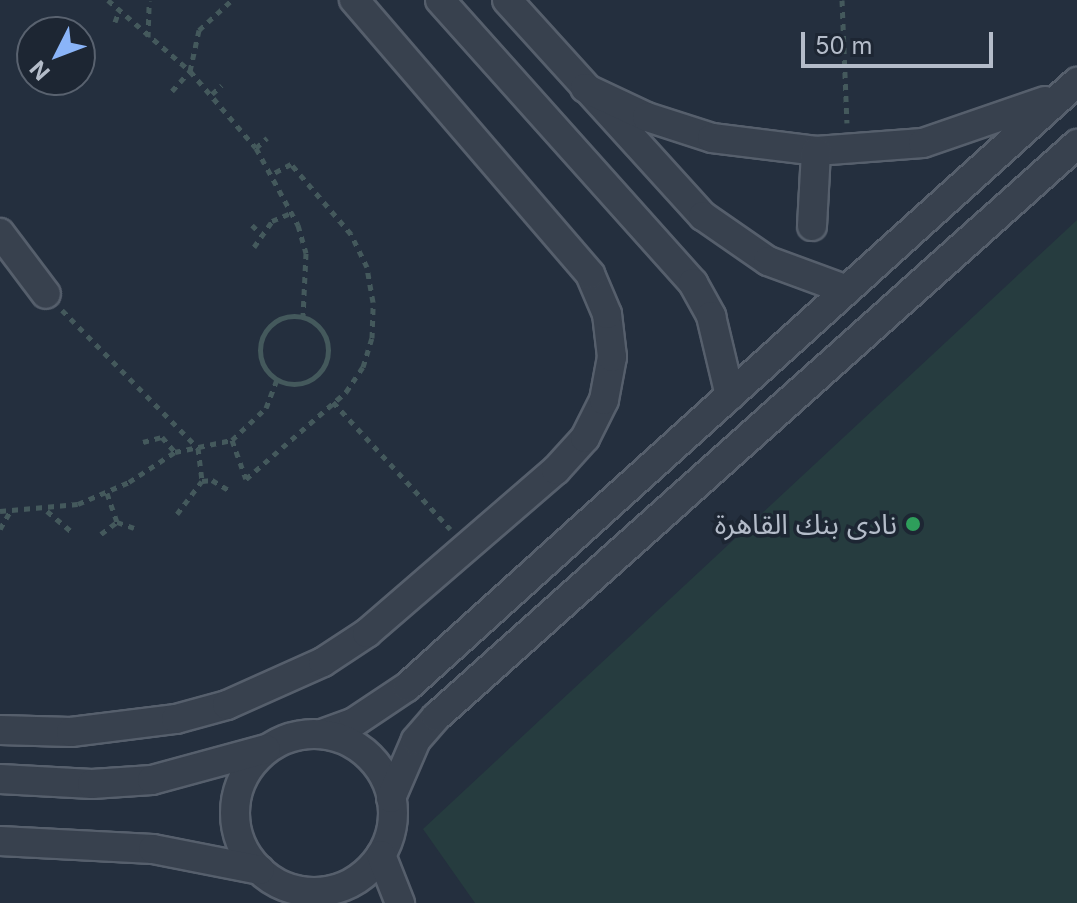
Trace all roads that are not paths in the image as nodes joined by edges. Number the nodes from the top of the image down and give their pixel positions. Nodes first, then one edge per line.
1 (354, 0) edge
2 (440, 0) edge
3 (507, 0) edge
4 (585, 88) junction
5 (1071, 88) edge
6 (1077, 144) edge
7 (816, 151) junction
8 (812, 226) dead end
9 (0, 233) edge
10 (847, 290) junction
11 (46, 294) road end
12 (730, 396) junction
13 (0, 730) edge
14 (322, 734) junction
15 (267, 749) junction
16 (0, 779) edge
17 (391, 798) junction
18 (0, 841) edge
19 (381, 855) junction
20 (276, 885) edge
21 (400, 903) edge

1 - 13 street
2 - 12 street
3 - 4 street
4 - 7 street
4 - 10 street
5 - 7 street
5 - 10 street
6 - 17 street
7 - 8 street
9 - 11 street
10 - 12 street
12 - 14 street
14 - 15 street
14 - 17 street
15 - 16 street
15 - 20 street
17 - 19 street
18 - 20 street
19 - 20 street
19 - 21 street

